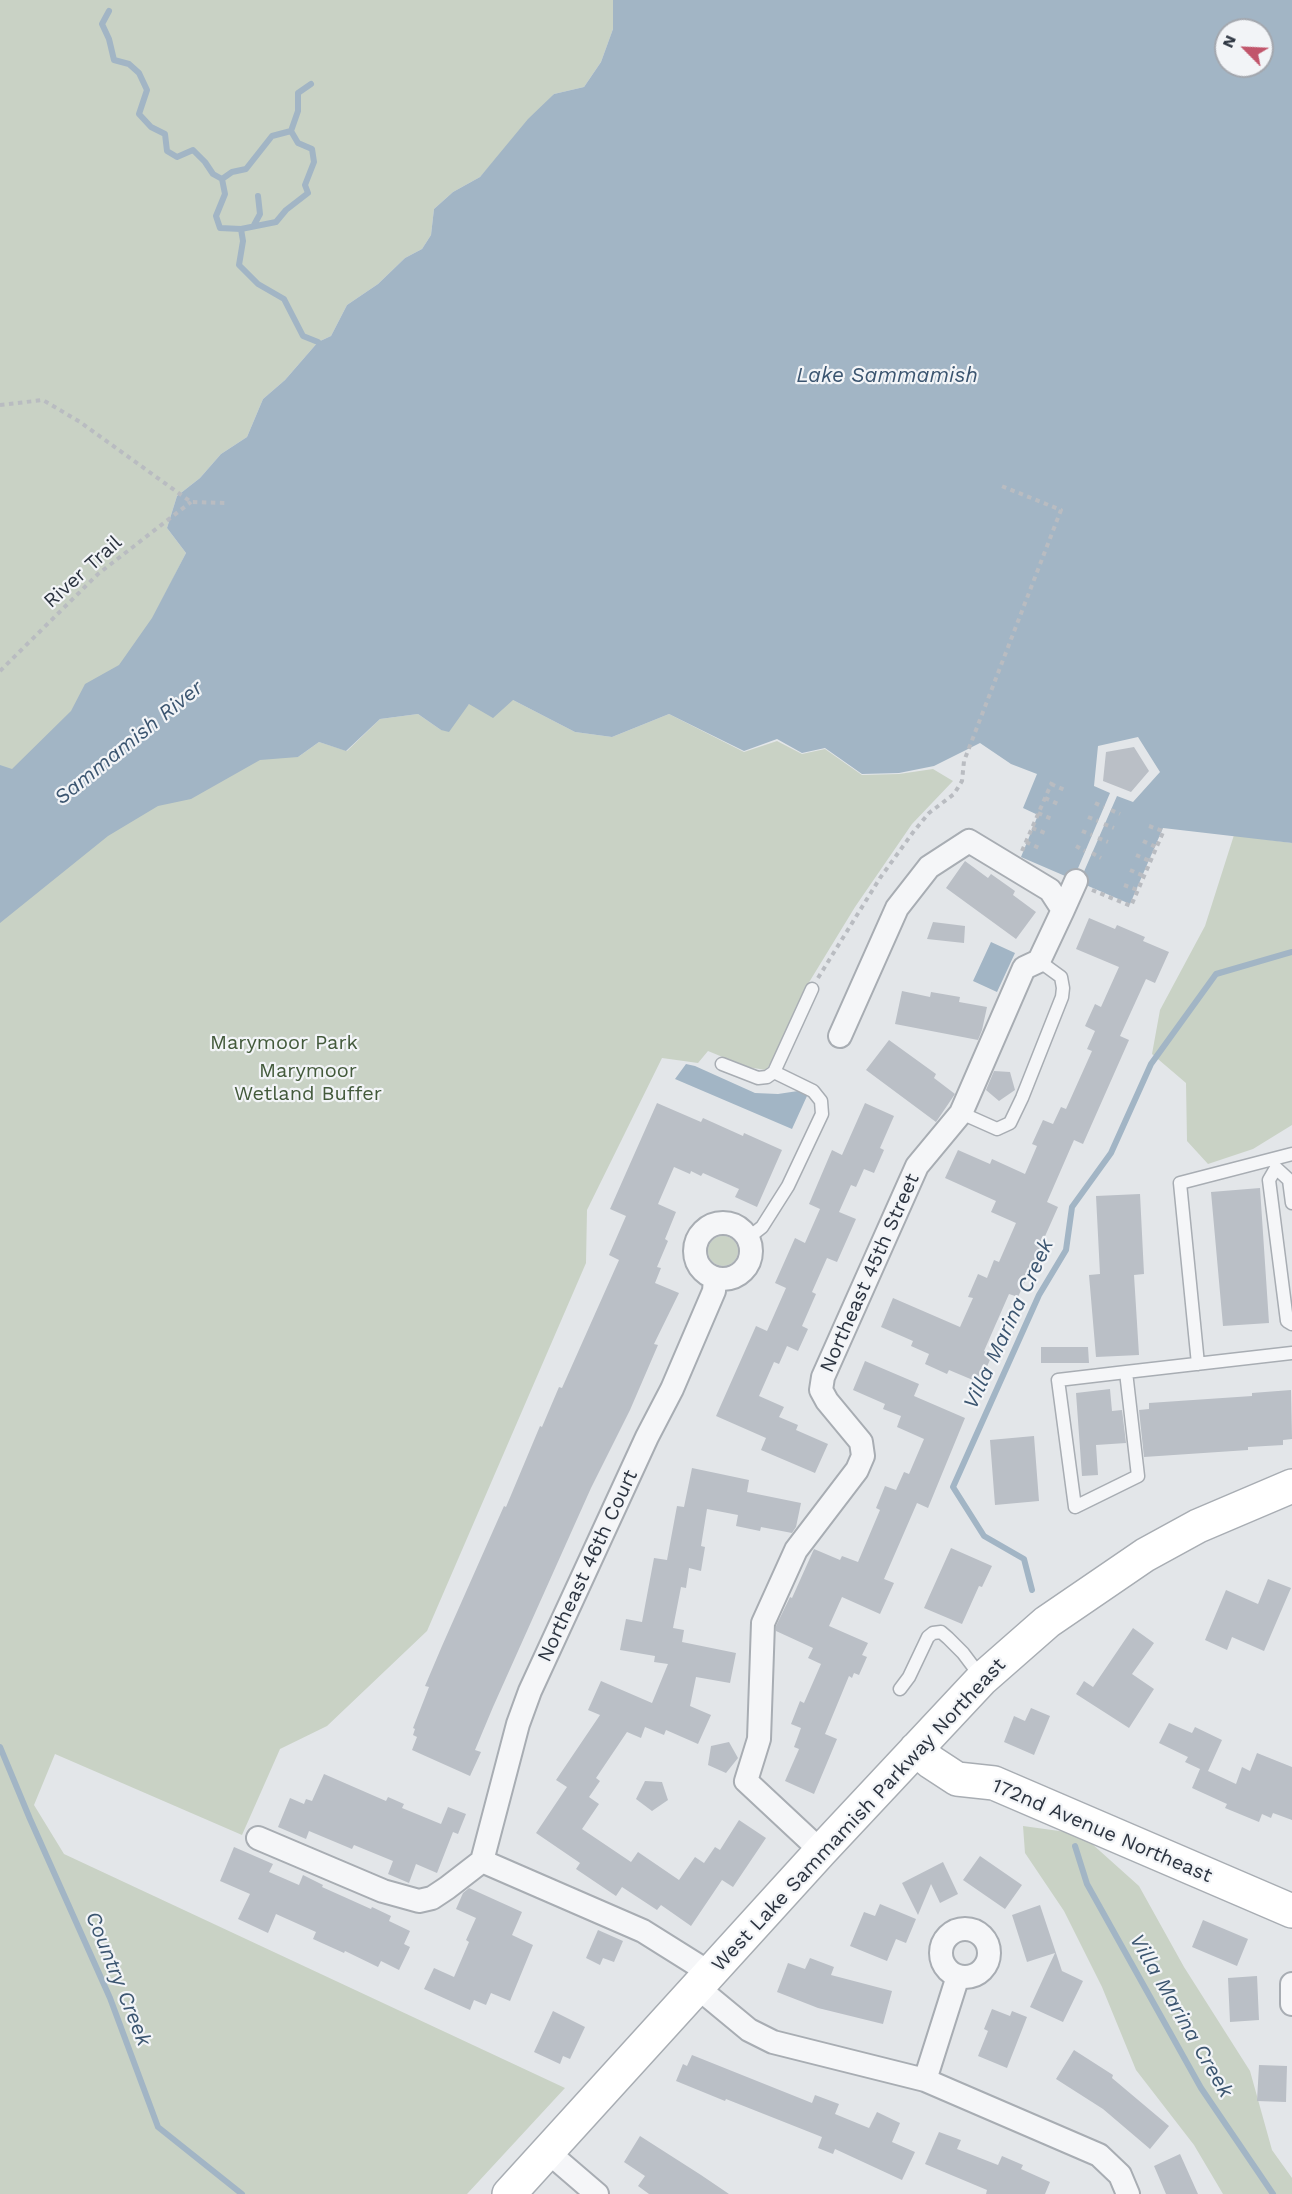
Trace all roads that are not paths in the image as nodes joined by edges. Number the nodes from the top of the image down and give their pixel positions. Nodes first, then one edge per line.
1 (1076, 881) dead end
2 (1063, 910) junction
3 (1039, 961) junction
4 (812, 989) road end
5 (840, 1036) dead end
6 (722, 1064) dead end
7 (774, 1072) junction
8 (961, 1113) junction
9 (1292, 1154) edge
10 (1275, 1163) junction
11 (1292, 1203) edge
12 (748, 1238) junction
13 (715, 1278) junction
14 (1292, 1324) edge
15 (1292, 1353) edge
16 (1198, 1364) junction
17 (1126, 1372) junction
18 (1292, 1486) edge
19 (982, 1679) junction
20 (900, 1689) dead end
21 (916, 1749) junction
22 (258, 1838) dead end
23 (821, 1851) junction
24 (482, 1861) junction
25 (1292, 1911) edge
26 (958, 1976) dead end
27 (704, 1980) junction
28 (1292, 1984) edge
29 (1292, 2004) edge
30 (925, 2080) junction
31 (548, 2151) junction
32 (509, 2194) edge
33 (597, 2194) edge
34 (1128, 2194) edge

1 - 2 street, Northeast 45th Street
2 - 3 street, Northeast 45th Street
2 - 5 street
3 - 8 street, Northeast 45th Street
3 - 8 lane
4 - 7 lane
6 - 7 lane
7 - 12 lane
8 - 23 street, Northeast 45th Street
9 - 10 lane
10 - 11 lane
10 - 14 lane
10 - 16 lane
12 - 13 street
12 - 13 street
13 - 24 street, Northeast 46th Court
15 - 16 lane
16 - 17 lane
17 - 17 lane
18 - 19 main road, West Lake Sammamish Parkway Northeast
19 - 20 lane
19 - 21 main road, West Lake Sammamish Parkway Northeast
21 - 23 main road, West Lake Sammamish Parkway Northeast
21 - 25 main road, 172nd Avenue Northeast
22 - 24 street
23 - 27 main road, West Lake Sammamish Parkway Northeast
24 - 27 street
26 - 30 street
27 - 30 street
27 - 31 main road, West Lake Sammamish Parkway Northeast
28 - 29 street
30 - 34 street
31 - 32 main road, West Lake Sammamish Parkway Northeast
31 - 33 street

